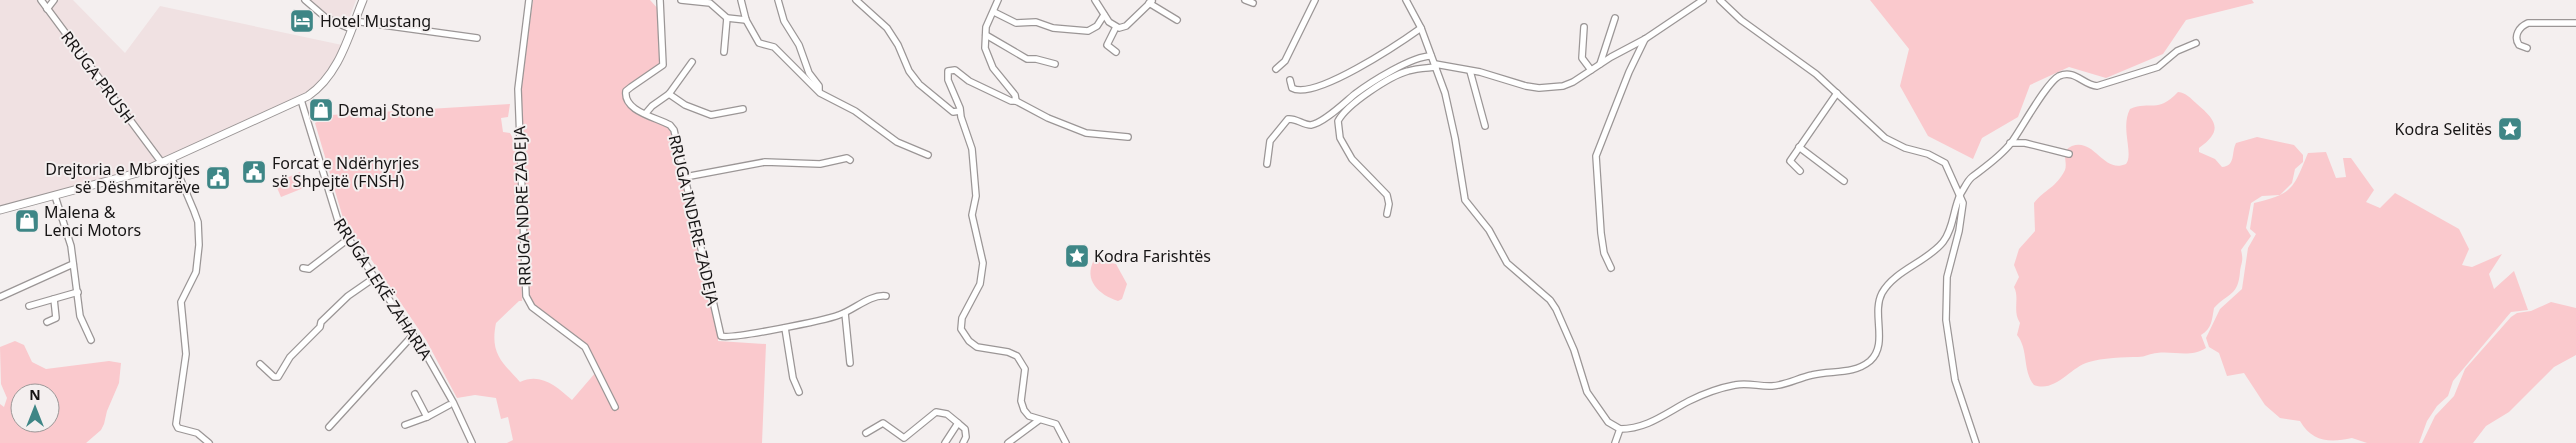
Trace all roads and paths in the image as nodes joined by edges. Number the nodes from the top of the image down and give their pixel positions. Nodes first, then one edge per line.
1 (40, 0) edge
2 (54, 0) edge
3 (305, 0) edge
4 (363, 0) edge
5 (529, 0) edge
6 (660, 0) edge
7 (681, 0) edge
8 (741, 0) edge
9 (778, 0) edge
10 (856, 0) edge
11 (998, 0) edge
12 (1095, 0) edge
13 (1245, 0) edge
14 (1315, 0) edge
15 (1406, 0) edge
16 (1702, 0) edge
17 (1720, 0) edge
18 (1151, 2) edge
19 (1253, 3) dead end
20 (47, 9) junction
21 (994, 12) junction
22 (1104, 14) junction
23 (727, 18) junction
24 (1615, 18) dead end
25 (746, 20) junction
26 (1177, 20) dead end
27 (354, 21) junction
28 (2576, 22) edge
29 (1584, 27) dead end
30 (1116, 28) junction
31 (1420, 28) junction
32 (351, 30) junction
33 (986, 35) junction
34 (477, 38) dead end
35 (1645, 40) junction
36 (2196, 43) dead end
37 (2527, 48) dead end
38 (724, 52) dead end
39 (1116, 52) dead end
40 (1431, 56) junction
41 (692, 62) dead end
42 (1055, 64) dead end
43 (1600, 64) junction
44 (1436, 66) junction
45 (1276, 69) dead end
46 (1470, 70) junction
47 (1591, 70) junction
48 (1290, 80) dead end
49 (819, 90) junction
50 (1837, 93) junction
51 (669, 94) junction
52 (301, 100) junction
53 (1016, 101) junction
54 (743, 110) dead end
55 (960, 111) junction
56 (646, 113) junction
57 (1485, 126) dead end
58 (1128, 137) dead end
59 (2010, 143) junction
60 (1798, 147) junction
61 (2069, 154) dead end
62 (928, 155) dead end
63 (172, 159) junction
64 (850, 160) dead end
65 (162, 164) junction
66 (1267, 164) dead end
67 (1800, 171) dead end
68 (685, 177) junction
69 (1844, 180) dead end
70 (55, 196) junction
71 (1960, 196) junction
72 (0, 210) edge
73 (1387, 214) dead end
74 (348, 239) junction
75 (73, 264) junction
76 (303, 268) dead end
77 (1611, 268) dead end
78 (374, 278) junction
79 (78, 292) junction
80 (886, 296) dead end
81 (0, 297) edge
82 (54, 299) junction
83 (29, 306) dead end
84 (845, 313) junction
85 (47, 322) dead end
86 (784, 328) junction
87 (413, 335) junction
88 (91, 340) dead end
89 (850, 363) dead end
90 (260, 364) dead end
91 (799, 392) dead end
92 (415, 394) dead end
93 (449, 405) dead end
94 (615, 407) dead end
95 (427, 416) junction
96 (1039, 420) junction
97 (958, 423) junction
98 (405, 425) dead end
99 (329, 427) dead end
100 (1620, 429) junction
101 (866, 433) dead end
102 (900, 440) edge
103 (209, 443) edge
104 (472, 443) edge
105 (945, 443) edge
106 (963, 443) edge
107 (1008, 443) edge
108 (1066, 443) edge
109 (1615, 443) edge
110 (1976, 443) edge

1 - 20 street, RRUGA PRUSH
2 - 20 street
3 - 32 street
4 - 27 main road
5 - 94 street, RRUGA NDRE ZADEJA
6 - 56 street, RRUGA INDERE ZADEJA
7 - 23 street
8 - 25 street
9 - 49 street
10 - 55 street
11 - 21 street
12 - 22 street
13 - 19 street
14 - 45 street
15 - 31 street
16 - 35 street
17 - 50 street
18 - 26 street
18 - 30 street
20 - 65 street, RRUGA PRUSH
21 - 22 street
21 - 33 street
22 - 30 street
23 - 25 street
23 - 38 street
24 - 43 street
25 - 49 street
27 - 32 main road
27 - 34 street
28 - 37 street
29 - 47 street
30 - 39 street
31 - 40 street
31 - 48 street
32 - 52 main road
33 - 42 street
33 - 53 street
35 - 43 street
35 - 77 street
36 - 59 street
40 - 44 street
40 - 66 street
41 - 51 street
43 - 47 street
44 - 46 street
44 - 73 street
44 - 100 street
46 - 47 street
46 - 57 street
49 - 62 street
50 - 60 street
50 - 71 street
51 - 54 street
51 - 56 street
52 - 63 main road
52 - 74 street, RRUGA LEKË ZAHARIA
53 - 55 street
53 - 58 street
55 - 96 street
56 - 68 street, RRUGA INDERE ZADEJA
59 - 61 street
59 - 71 street
60 - 67 street
60 - 69 street
63 - 65 main road
63 - 103 street
64 - 68 street
65 - 70 main road
68 - 86 street, RRUGA INDERE ZADEJA
70 - 72 main road
70 - 75 street
71 - 100 street
71 - 110 street
74 - 76 street
74 - 78 street, RRUGA LEKË ZAHARIA
75 - 79 street
75 - 81 street
78 - 87 street, RRUGA LEKË ZAHARIA
78 - 90 street
79 - 82 street
79 - 88 street
80 - 84 street
82 - 83 street
82 - 85 street
84 - 86 street
84 - 89 street
86 - 91 street
87 - 99 street
87 - 104 street, RRUGA LEKË ZAHARIA
92 - 95 street
93 - 95 street
95 - 98 street
96 - 107 street
96 - 108 street
97 - 102 street
97 - 105 street
97 - 106 street
100 - 109 street
101 - 102 street

